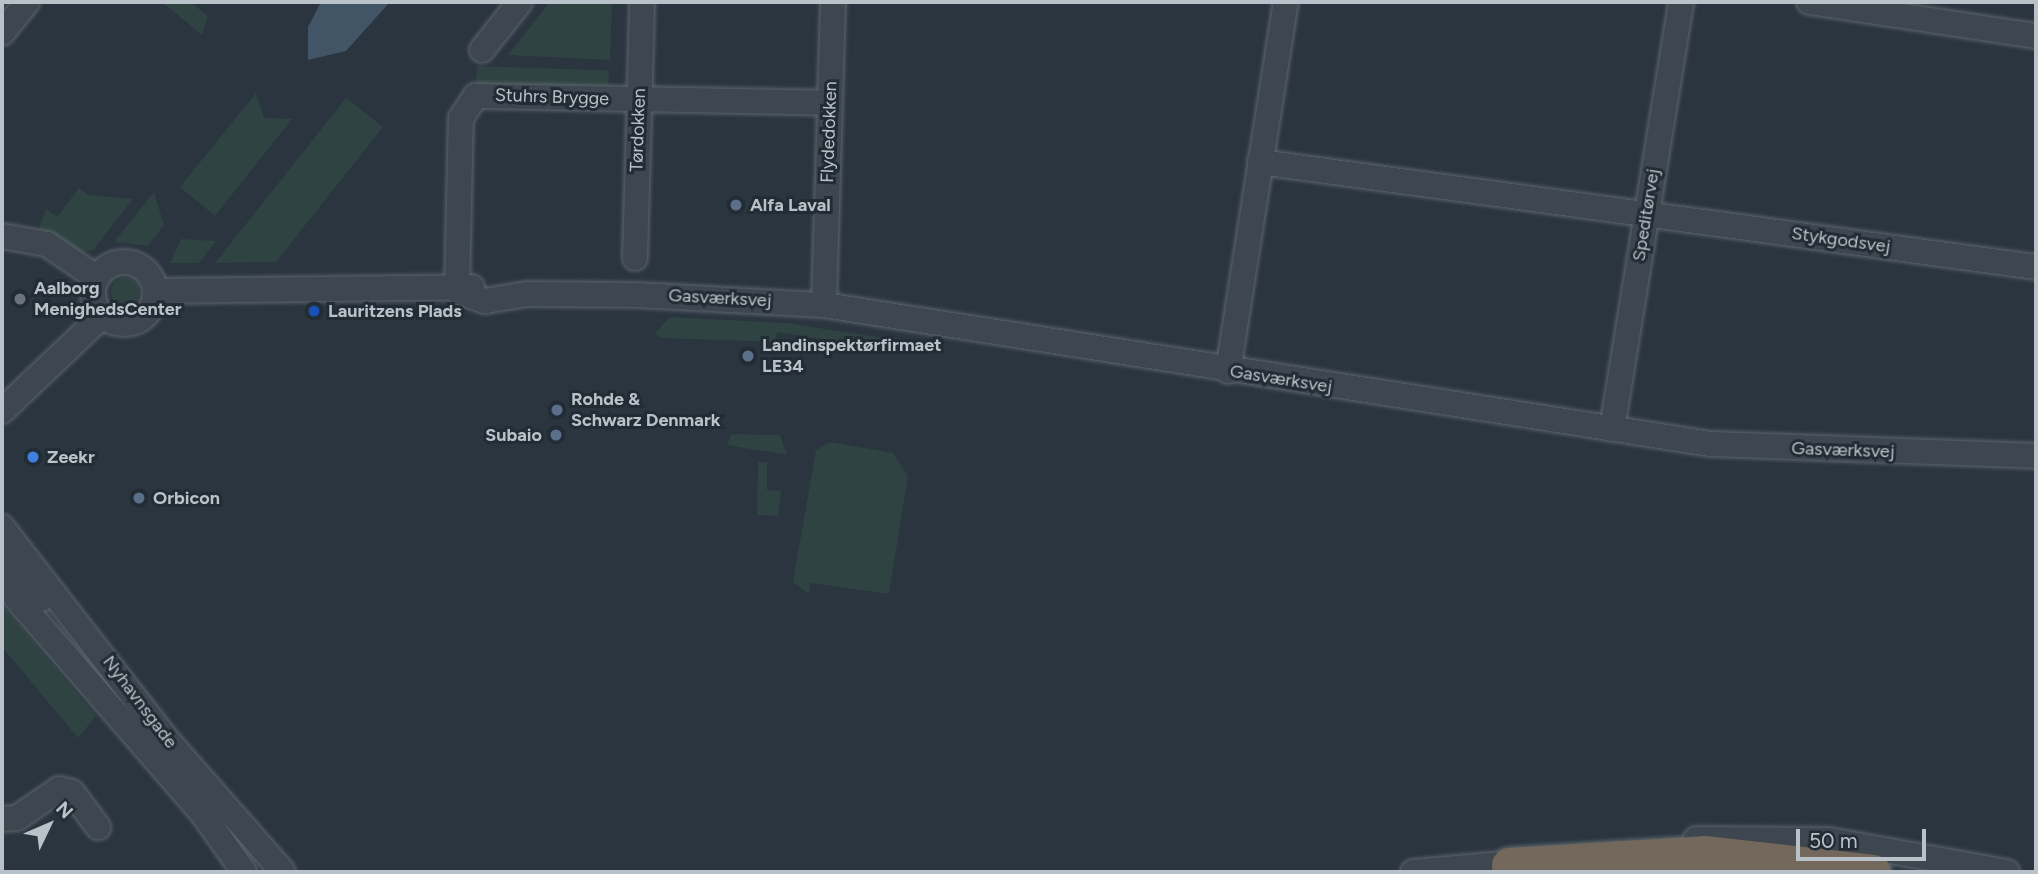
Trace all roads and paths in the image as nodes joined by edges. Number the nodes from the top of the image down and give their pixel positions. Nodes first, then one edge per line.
1 (520, 2) edge
2 (642, 2) edge
3 (833, 2) edge
4 (1286, 2) edge
5 (1681, 2) edge
6 (1809, 2) edge
7 (16, 6) edge
8 (2, 33) edge
9 (2036, 36) edge
10 (481, 50) dead end
11 (639, 100) junction
12 (830, 103) junction
13 (1260, 162) junction
14 (1647, 211) junction
15 (2, 236) edge
16 (635, 258) dead end
17 (2036, 267) edge
18 (97, 278) junction
19 (155, 291) junction
20 (457, 291) junction
21 (824, 305) junction
22 (103, 315) junction
23 (1228, 371) junction
24 (2, 411) edge
25 (1612, 429) junction
26 (2036, 456) edge
27 (2, 527) edge
28 (2, 554) edge
29 (2, 582) edge
30 (168, 741) junction
31 (2, 819) edge
32 (98, 827) dead end
33 (1509, 865) junction
34 (244, 872) edge
35 (282, 872) edge
36 (1413, 872) edge
37 (1873, 872) edge
38 (2007, 872) edge

1 - 10 street
2 - 11 street, Tørdokken
3 - 12 street, Flydedokken
4 - 13 street
5 - 14 street, Speditørvej
6 - 9 street
7 - 8 street
11 - 12 street, Stuhrs Brygge
11 - 16 street, Tørdokken
11 - 20 street, Stuhrs Brygge
12 - 21 street, Flydedokken
13 - 14 street
13 - 23 street
14 - 17 street, Stykgodsvej
14 - 25 street, Speditørvej
15 - 18 street
18 - 19 street
18 - 22 street
19 - 20 street, Gasværksvej
19 - 22 street
20 - 21 street, Gasværksvej
21 - 23 street, Gasværksvej
22 - 24 street
23 - 25 street, Gasværksvej
25 - 26 street, Gasværksvej
27 - 30 street, Nyhavnsgade
28 - 30 street
29 - 34 street, Nyhavnsgade
30 - 35 street, Nyhavnsgade
31 - 32 street
33 - 36 street
33 - 37 highway
33 - 38 street

